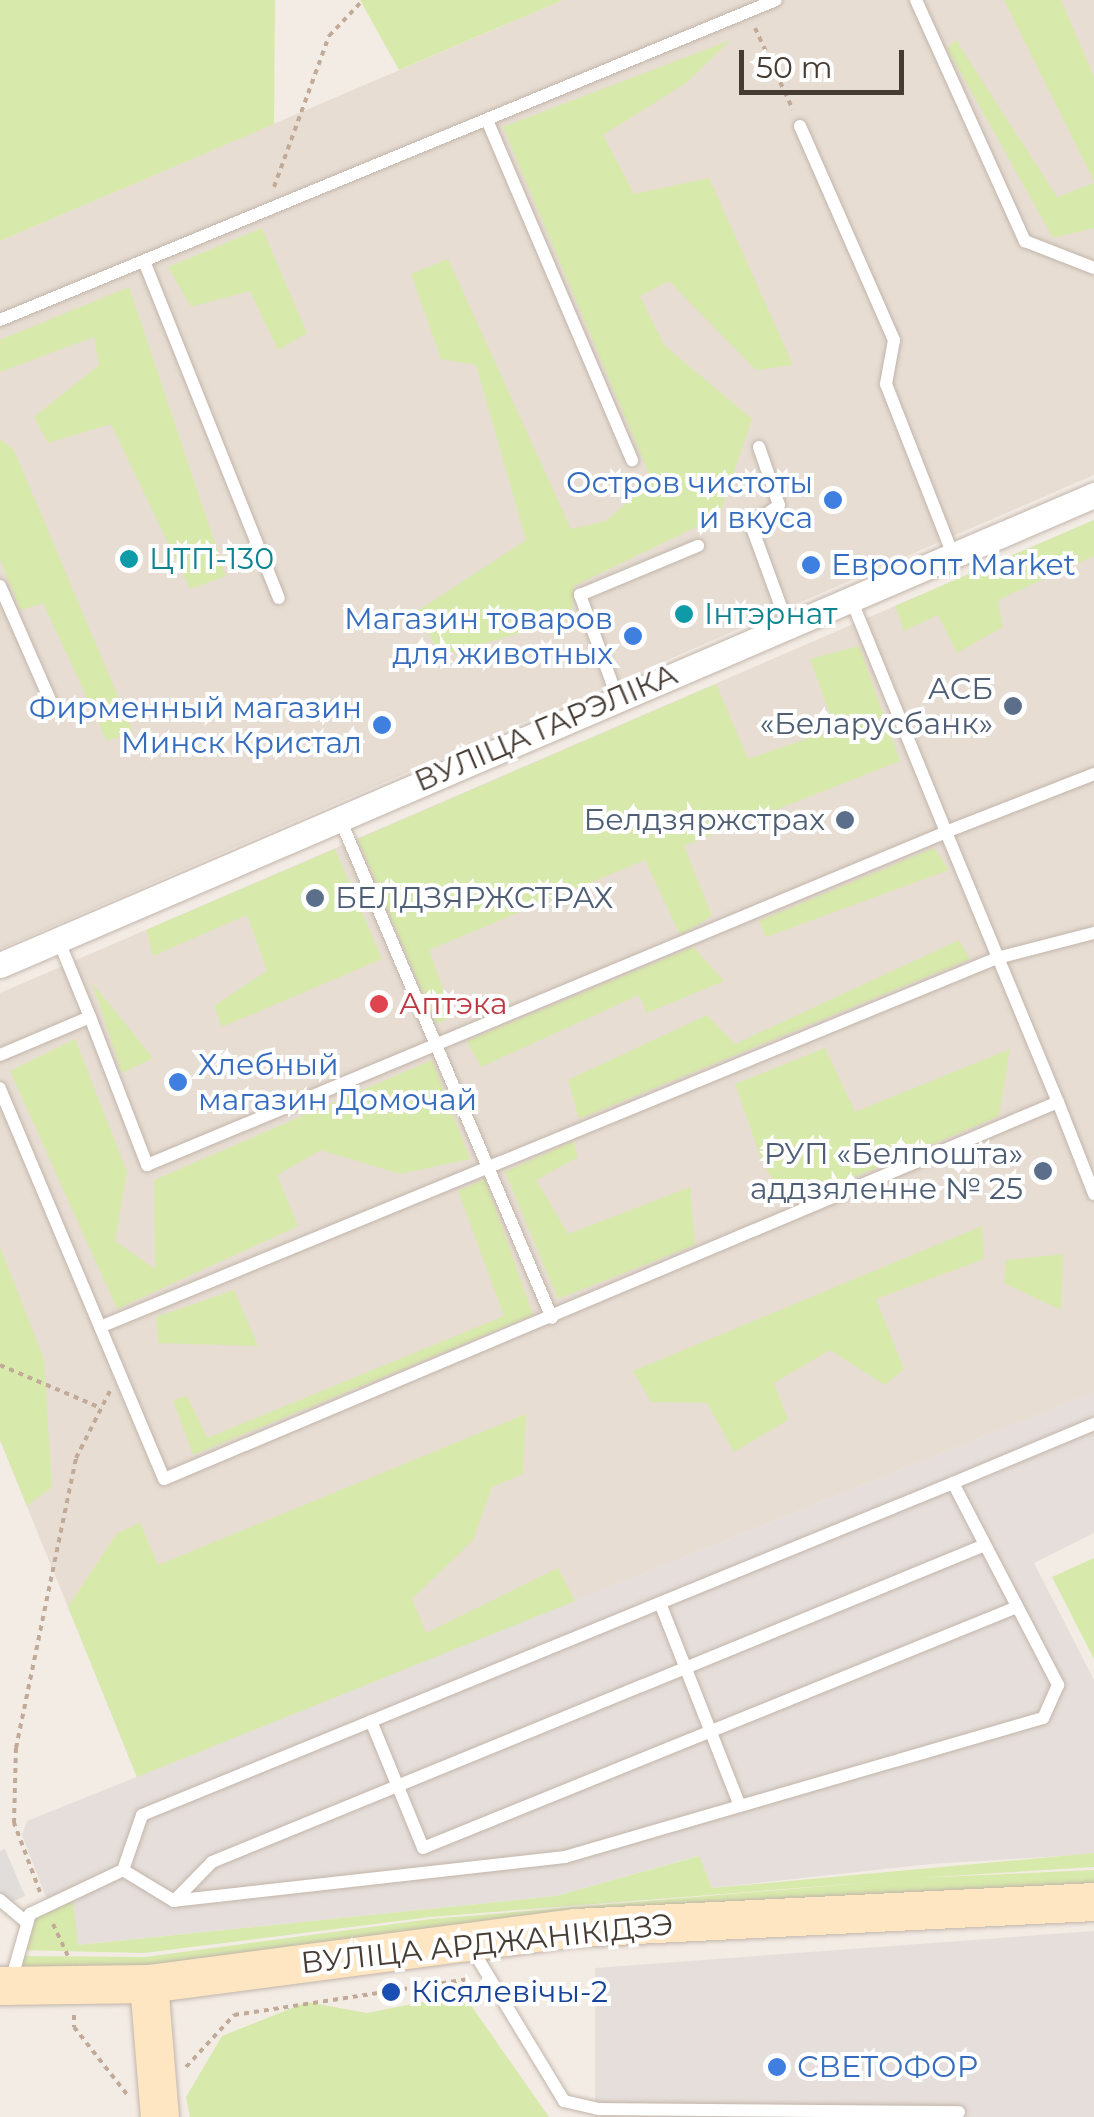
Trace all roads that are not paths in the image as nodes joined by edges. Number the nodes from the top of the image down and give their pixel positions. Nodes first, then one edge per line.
1 (776, 0) edge
2 (916, 0) edge
3 (486, 120) junction
4 (800, 126) road end
5 (144, 261) junction
6 (1094, 268) edge
7 (0, 320) edge
8 (759, 448) dead end
9 (632, 460) dead end
10 (1094, 495) edge
11 (698, 546) dead end
12 (953, 556) junction
13 (0, 586) edge
14 (279, 598) dead end
15 (850, 600) junction
16 (788, 626) junction
17 (618, 697) junction
18 (52, 707) dead end
19 (1094, 774) edge
20 (339, 817) junction
21 (946, 832) junction
22 (1094, 932) edge
23 (58, 939) junction
24 (996, 958) junction
25 (0, 965) edge
26 (90, 1017) junction
27 (436, 1045) junction
28 (0, 1055) edge
29 (0, 1088) edge
30 (1058, 1102) junction
31 (488, 1164) junction
32 (1094, 1194) edge
33 (552, 1318) junction
34 (100, 1326) junction
35 (1094, 1424) edge
36 (953, 1484) junction
37 (985, 1545) junction
38 (660, 1603) junction
39 (1017, 1607) junction
40 (686, 1668) junction
41 (371, 1721) junction
42 (712, 1730) junction
43 (397, 1786) junction
44 (740, 1806) junction
45 (422, 1848) junction
46 (123, 1870) junction
47 (426, 1872) junction
48 (0, 1900) edge
49 (174, 1901) junction
50 (1094, 1902) edge
51 (27, 1923) junction
52 (468, 1942) junction
53 (149, 1984) junction
54 (4, 1987) edge
55 (959, 2112) dead end
56 (160, 2117) edge

1 - 3 lane
2 - 6 lane
3 - 5 lane
3 - 9 lane
4 - 12 lane
5 - 7 lane
5 - 14 lane
8 - 16 lane
10 - 12 street, ВУЛІЦА ГАРЭЛІКА
11 - 17 lane
12 - 15 street, ВУЛІЦА ГАРЭЛІКА
13 - 18 lane
15 - 16 street, ВУЛІЦА ГАРЭЛІКА
15 - 21 lane
16 - 17 street, ВУЛІЦА ГАРЭЛІКА
17 - 20 street, ВУЛІЦА ГАРЭЛІКА
19 - 21 lane
20 - 23 street, ВУЛІЦА ГАРЭЛІКА
20 - 27 lane
21 - 24 lane
21 - 27 lane
22 - 24 lane
23 - 25 street, ВУЛІЦА ГАРЭЛІКА
23 - 26 lane
24 - 30 lane
24 - 31 lane
26 - 27 lane
26 - 28 lane
27 - 31 lane
29 - 34 lane
30 - 32 lane
30 - 33 lane
31 - 33 lane
31 - 34 lane
33 - 34 lane
35 - 36 lane
36 - 37 lane
36 - 38 lane
37 - 39 lane
37 - 40 lane
38 - 40 lane
38 - 41 lane
39 - 42 lane
39 - 44 lane
40 - 42 lane
40 - 43 lane
41 - 43 lane
41 - 46 lane
42 - 44 lane
42 - 45 lane
43 - 45 lane
43 - 49 lane
44 - 47 lane
45 - 47 lane
46 - 49 lane
46 - 51 lane
47 - 49 lane
48 - 51 lane
50 - 52 main road, ВУЛІЦА АРДЖАНІКІДЗЭ
51 - 54 lane
52 - 53 main road, ВУЛІЦА АРДЖАНІКІДЗЭ
52 - 55 lane
53 - 54 main road, ВУЛІЦА АРДЖАНІКІДЗЭ
53 - 56 main road

